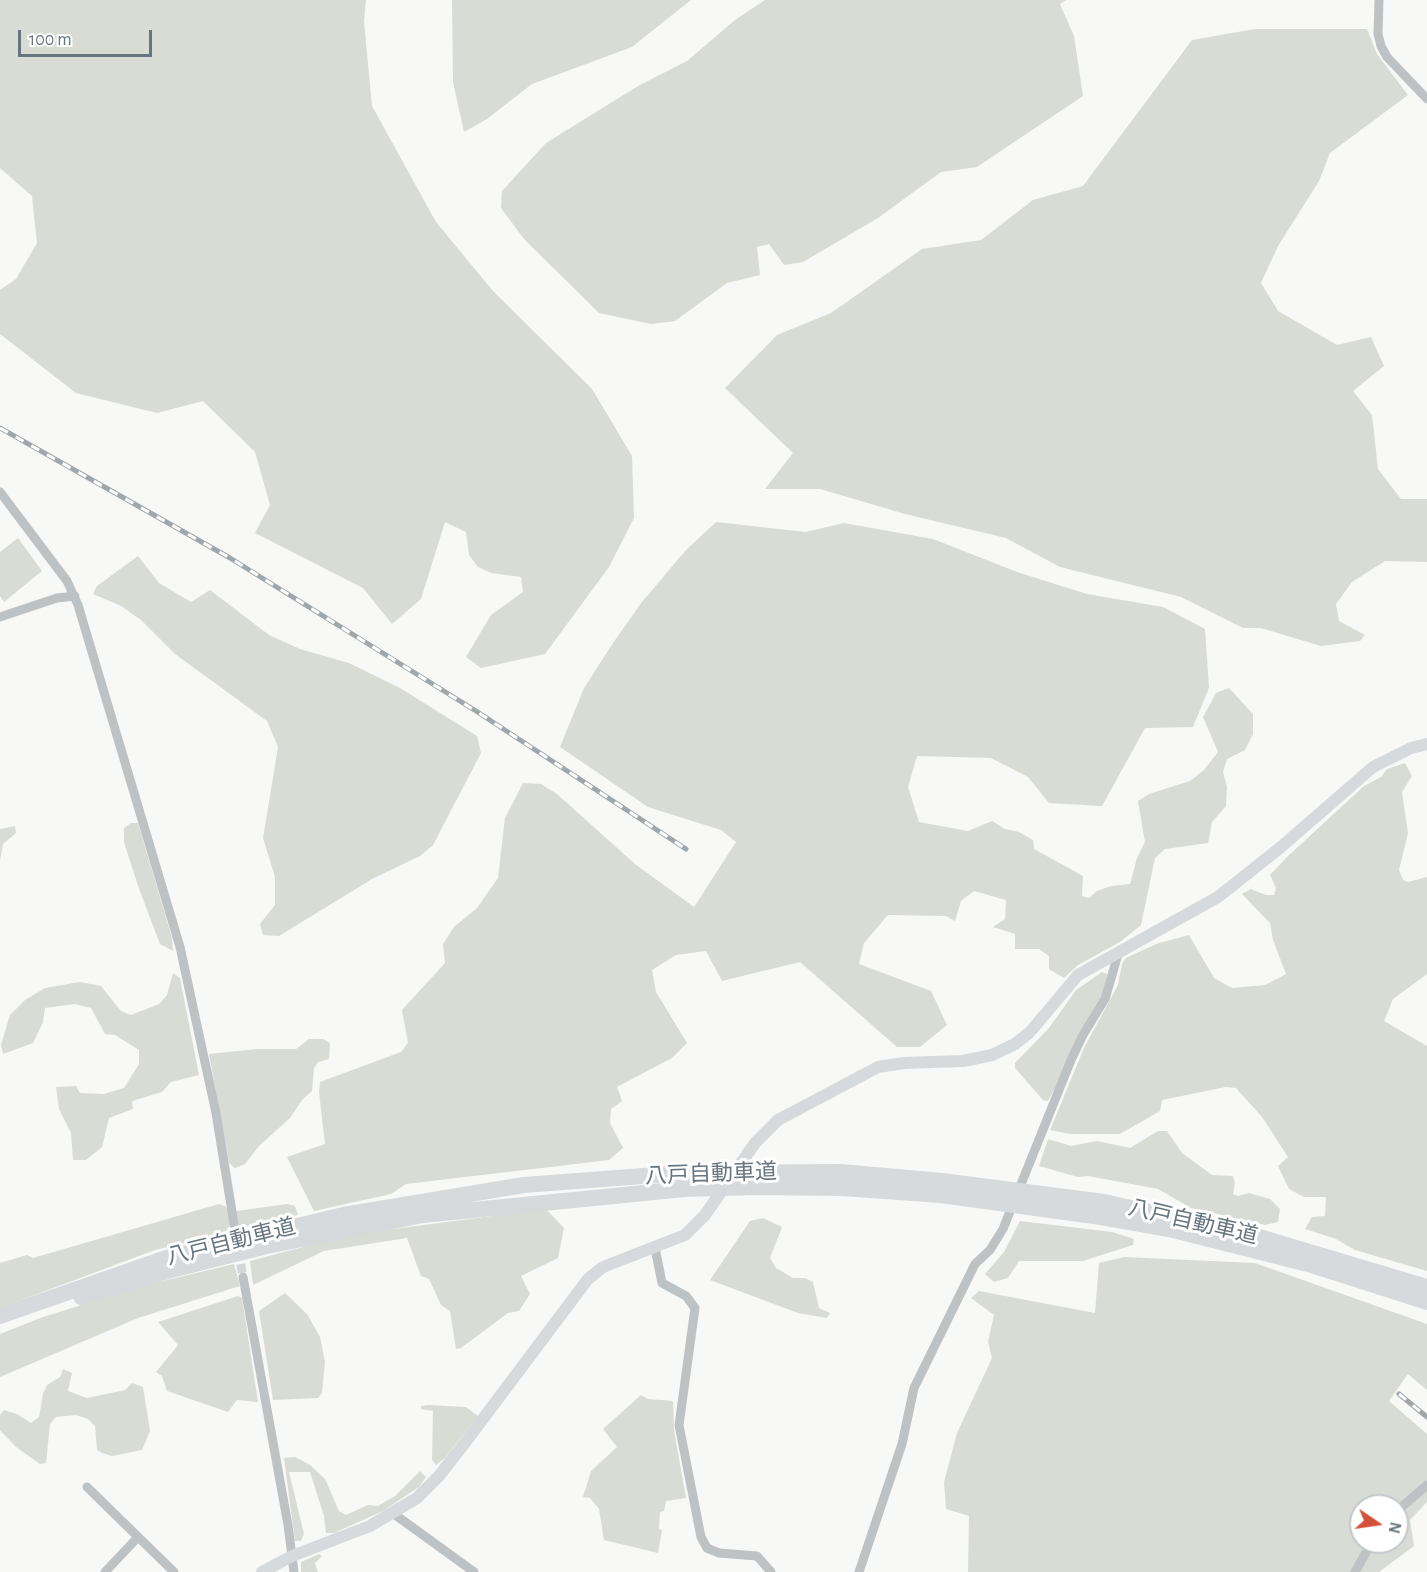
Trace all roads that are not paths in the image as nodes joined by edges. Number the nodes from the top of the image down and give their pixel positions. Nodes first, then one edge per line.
1 (1379, 0) edge
2 (1427, 99) edge
3 (0, 492) edge
4 (75, 596) junction
5 (0, 616) edge
6 (1427, 744) edge
7 (1119, 951) junction
8 (234, 1224) tunnel mouth
9 (655, 1248) junction
10 (243, 1276) tunnel mouth
11 (1427, 1287) edge
12 (1427, 1302) edge
13 (0, 1316) edge
14 (0, 1327) edge
15 (1427, 1485) edge
16 (87, 1487) dead end
17 (1409, 1501) edge
18 (394, 1514) junction
19 (138, 1537) junction
20 (1365, 1554) edge
21 (292, 1556) junction
22 (105, 1572) edge
23 (174, 1572) edge
24 (262, 1572) edge
25 (294, 1572) edge
26 (474, 1572) edge
27 (771, 1572) edge
28 (859, 1572) edge
29 (1355, 1572) edge

1 - 2 street
3 - 4 street
4 - 5 street
4 - 8 street
6 - 7 street
7 - 9 street
7 - 28 street
9 - 18 street
9 - 27 street
10 - 21 street
11 - 13 highway, 八戸自動車道
12 - 14 highway, 八戸自動車道
15 - 17 street
16 - 19 street
18 - 21 street
18 - 26 street
19 - 22 street
19 - 23 street
20 - 29 street
21 - 24 street
21 - 25 street

